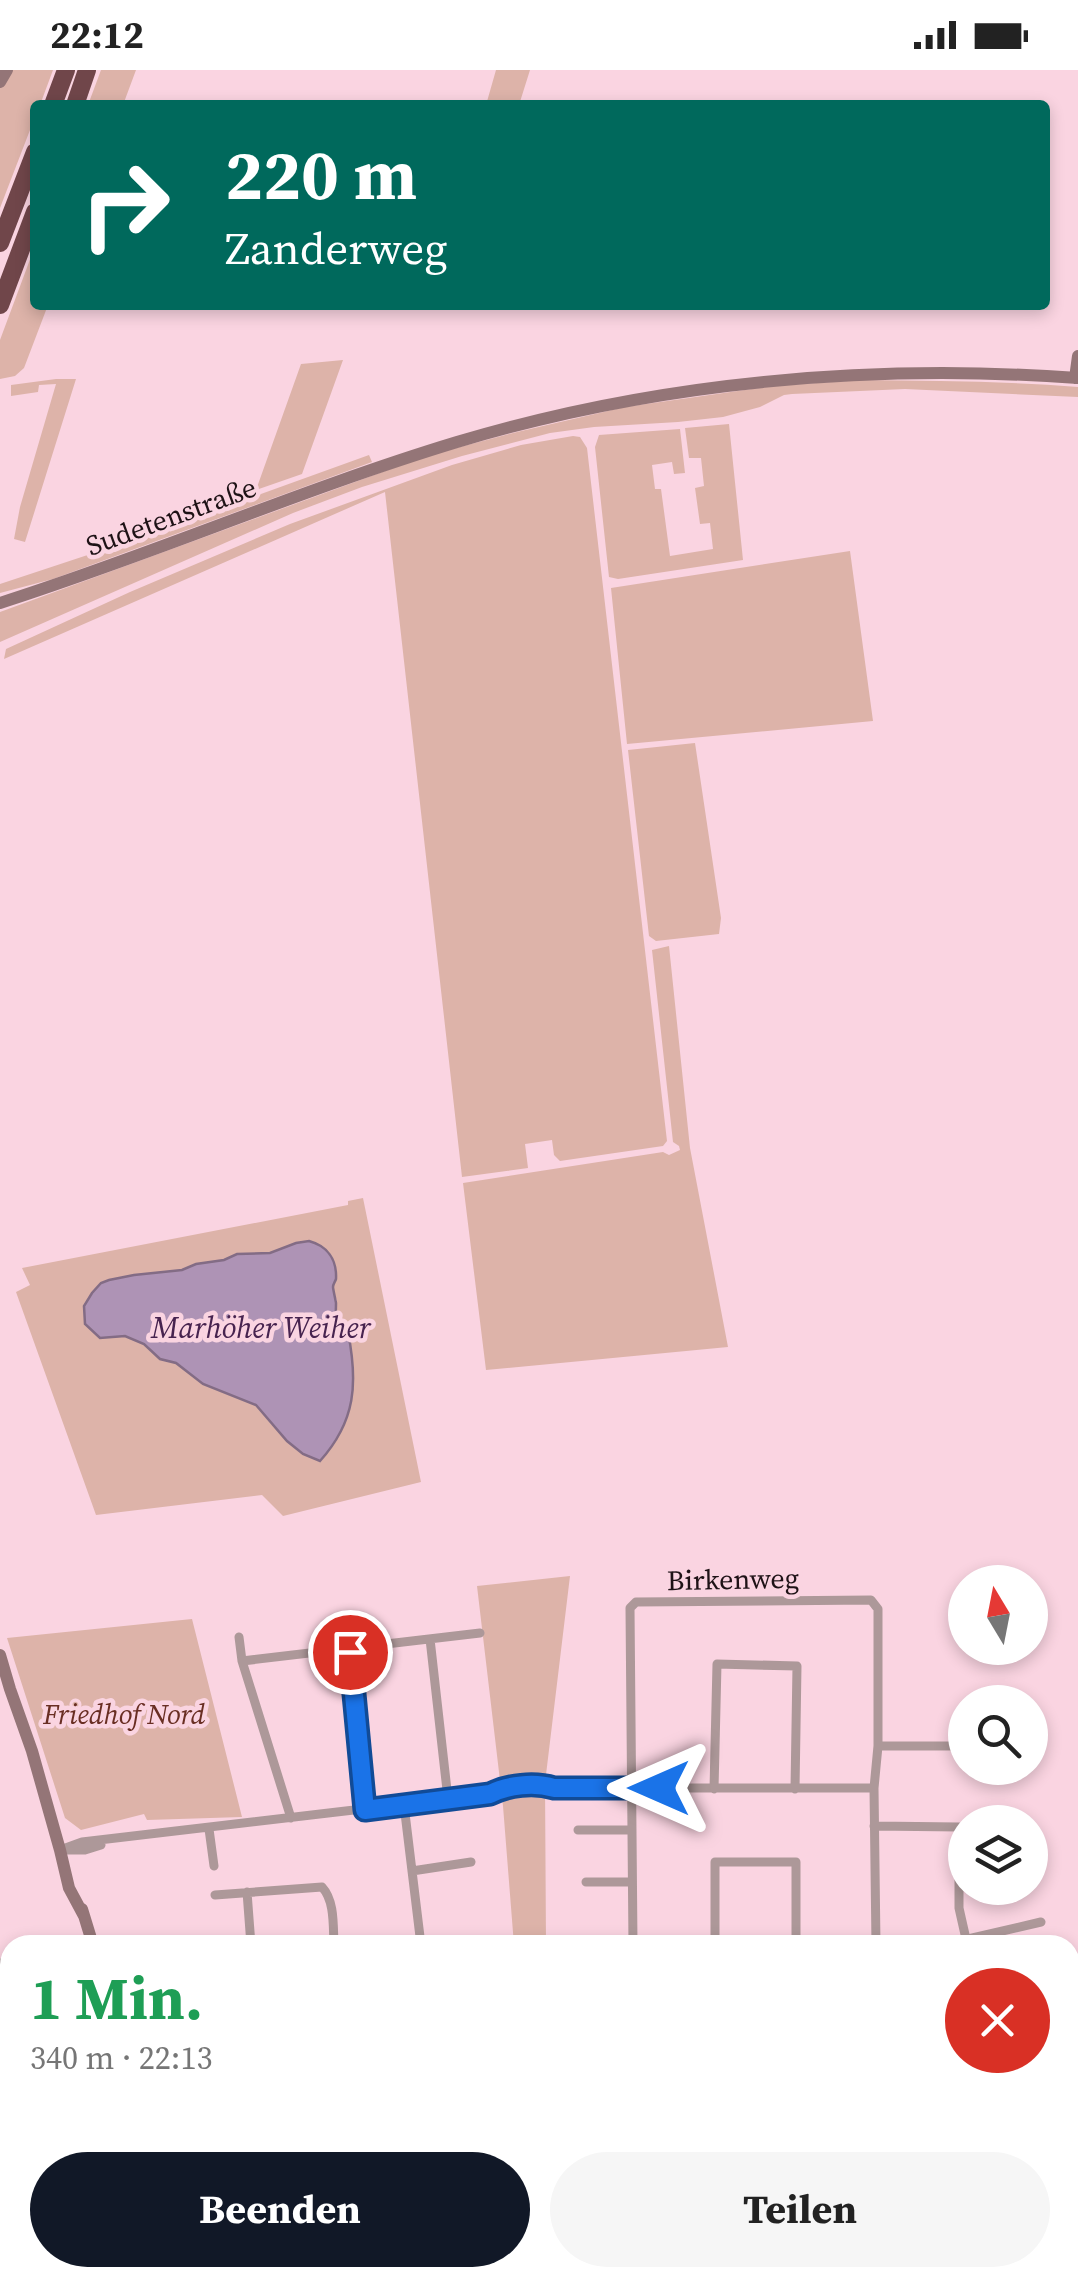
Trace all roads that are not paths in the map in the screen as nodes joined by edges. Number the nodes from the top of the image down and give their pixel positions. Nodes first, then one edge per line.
1 (7, 70) edge
2 (66, 70) edge
3 (88, 70) edge
4 (0, 82) edge
5 (54, 100) edge
6 (76, 100) edge
7 (30, 165) edge
8 (30, 225) edge
9 (0, 244) edge
10 (0, 305) edge
11 (1078, 356) edge
12 (1076, 378) edge
13 (0, 603) edge
14 (480, 1632) dead end
15 (239, 1638) dead end
16 (430, 1639) junction
17 (350, 1649) junction
18 (0, 1655) edge
19 (242, 1661) junction
20 (878, 1746) junction
21 (948, 1746) edge
22 (631, 1788) junction
23 (874, 1788) junction
24 (714, 1789) junction
25 (795, 1789) junction
26 (448, 1799) junction
27 (404, 1804) junction
28 (365, 1810) junction
29 (291, 1818) junction
30 (874, 1826) junction
31 (948, 1827) edge
32 (210, 1828) junction
33 (578, 1830) dead end
34 (632, 1830) junction
35 (60, 1850) junction
36 (471, 1862) dead end
37 (214, 1866) dead end
38 (412, 1870) junction
39 (586, 1882) dead end
40 (632, 1882) junction
41 (247, 1892) junction
42 (215, 1895) dead end
43 (958, 1905) edge
44 (1040, 1922) dead end
45 (995, 1933) joint
46 (90, 1935) edge
47 (250, 1935) edge
48 (333, 1935) edge
49 (420, 1935) edge
50 (633, 1935) edge
51 (715, 1935) edge
52 (796, 1935) edge
53 (875, 1935) edge
54 (965, 1935) edge
55 (985, 1935) edge
56 (0, 1962) edge
57 (0, 2010) edge

1 - 4 main road
2 - 5 highway
3 - 6 highway
7 - 9 highway
8 - 10 highway
11 - 12 main road
12 - 13 main road, Sudetenstraße
14 - 16 street
15 - 19 street
16 - 17 street
16 - 26 street
17 - 19 street
17 - 28 street
18 - 35 main road
19 - 29 street
20 - 21 street
20 - 22 street, Birkenweg
20 - 23 street, Birkenweg
22 - 24 street
22 - 26 street
22 - 34 street
23 - 25 street
23 - 30 street, Birkenweg
24 - 25 street
24 - 25 street
26 - 27 street
27 - 28 street
27 - 38 street
28 - 29 street
29 - 32 street
30 - 31 street
30 - 53 street, Birkenweg
32 - 35 street
32 - 37 street
33 - 34 street
34 - 40 street
35 - 46 main road
36 - 38 street
38 - 49 street
39 - 40 street
40 - 50 street
41 - 42 street
41 - 47 street
41 - 48 street
43 - 54 street
44 - 45 street
45 - 55 street
51 - 52 street
56 - 57 street

